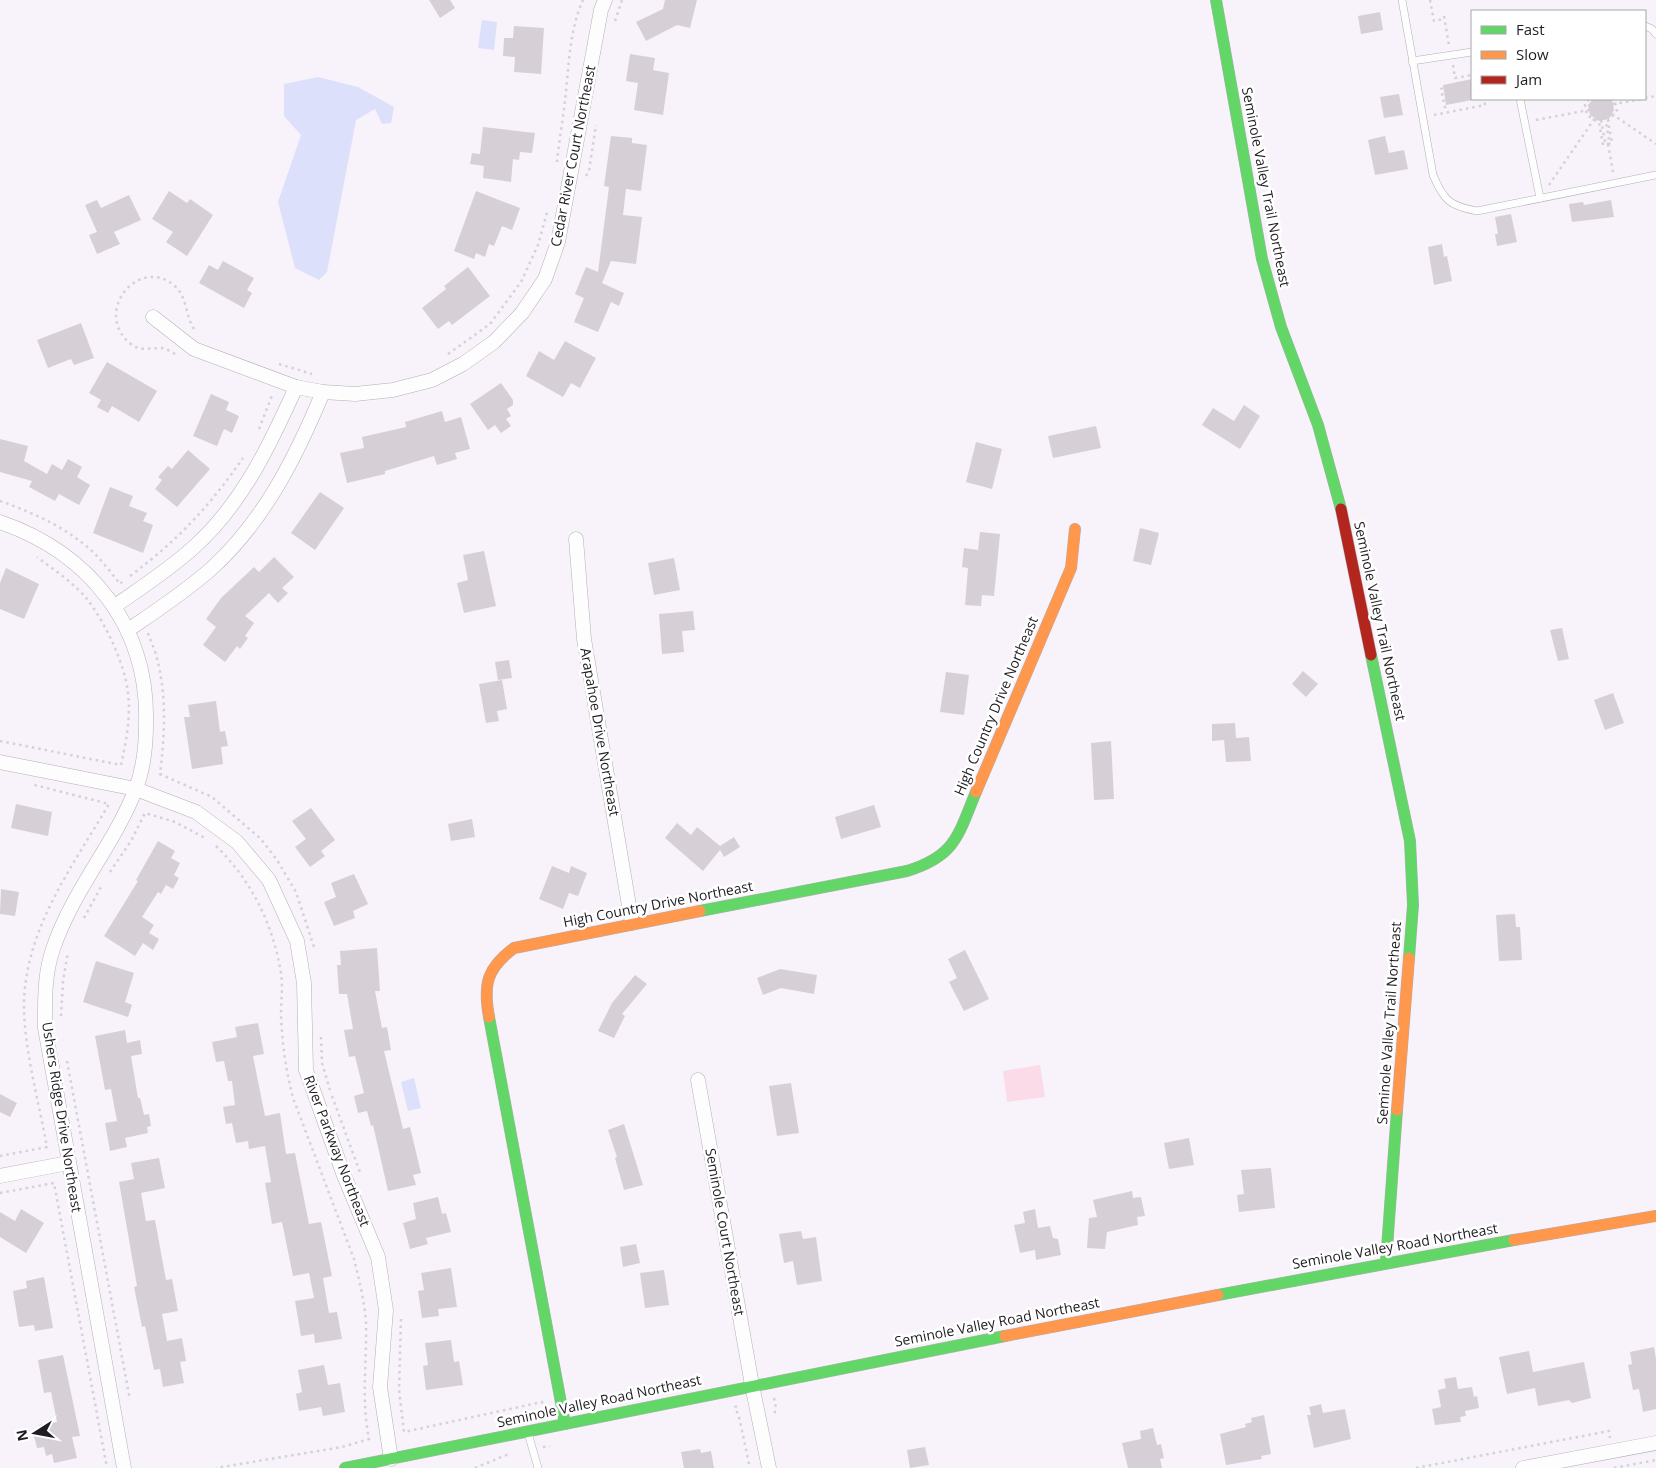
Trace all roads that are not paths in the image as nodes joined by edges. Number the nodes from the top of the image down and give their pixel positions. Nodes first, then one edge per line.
1 (606, 0) edge
2 (1216, 0) edge
3 (1402, 0) edge
4 (1646, 26) edge
5 (1656, 34) edge
6 (1471, 52) edge
7 (1412, 61) junction
8 (1520, 100) edge
9 (1656, 175) edge
10 (1540, 198) junction
11 (154, 317) dead end
12 (296, 387) junction
13 (323, 392) junction
14 (0, 522) edge
15 (1074, 529) dead end
16 (576, 539) dead end
17 (114, 606) junction
18 (128, 630) junction
19 (0, 762) edge
20 (136, 789) junction
21 (632, 923) junction
22 (698, 1080) dead end
23 (68, 1163) junction
24 (0, 1176) edge
25 (1656, 1216) edge
26 (1386, 1262) junction
27 (752, 1385) junction
28 (565, 1424) junction
29 (528, 1432) junction
30 (1656, 1443) edge
31 (390, 1459) junction
32 (124, 1468) edge
33 (345, 1468) edge
34 (538, 1468) edge
35 (769, 1468) edge
36 (1523, 1468) edge

1 - 13 street, Cedar River Court Northeast
2 - 26 street, Seminole Valley Trail Northeast
3 - 7 lane
4 - 5 lane
6 - 7 lane
7 - 10 lane
8 - 10 lane
9 - 10 lane
11 - 12 street, Cedar River Court Northeast
12 - 13 street, Cedar River Court Northeast
12 - 17 street
13 - 18 street
14 - 17 street, Ushers Ridge Drive Northeast
15 - 21 street, High Country Drive Northeast
16 - 21 street, Arapahoe Drive Northeast
17 - 18 street, Ushers Ridge Drive Northeast
18 - 20 street, Ushers Ridge Drive Northeast
19 - 20 street, River Parkway Northeast
20 - 23 street, Ushers Ridge Drive Northeast
20 - 31 street, River Parkway Northeast
21 - 28 street, High Country Drive Northeast
22 - 27 street, Seminole Court Northeast
23 - 24 street
23 - 32 street, Ushers Ridge Drive Northeast
25 - 26 street, Seminole Valley Road Northeast
26 - 27 street, Seminole Valley Road Northeast
27 - 28 street, Seminole Valley Road Northeast
27 - 35 street, Seminole Court Northeast
28 - 29 street, Seminole Valley Road Northeast
29 - 31 street, Seminole Valley Road Northeast
29 - 34 lane
30 - 36 street
31 - 33 street, Seminole Valley Road Northeast

